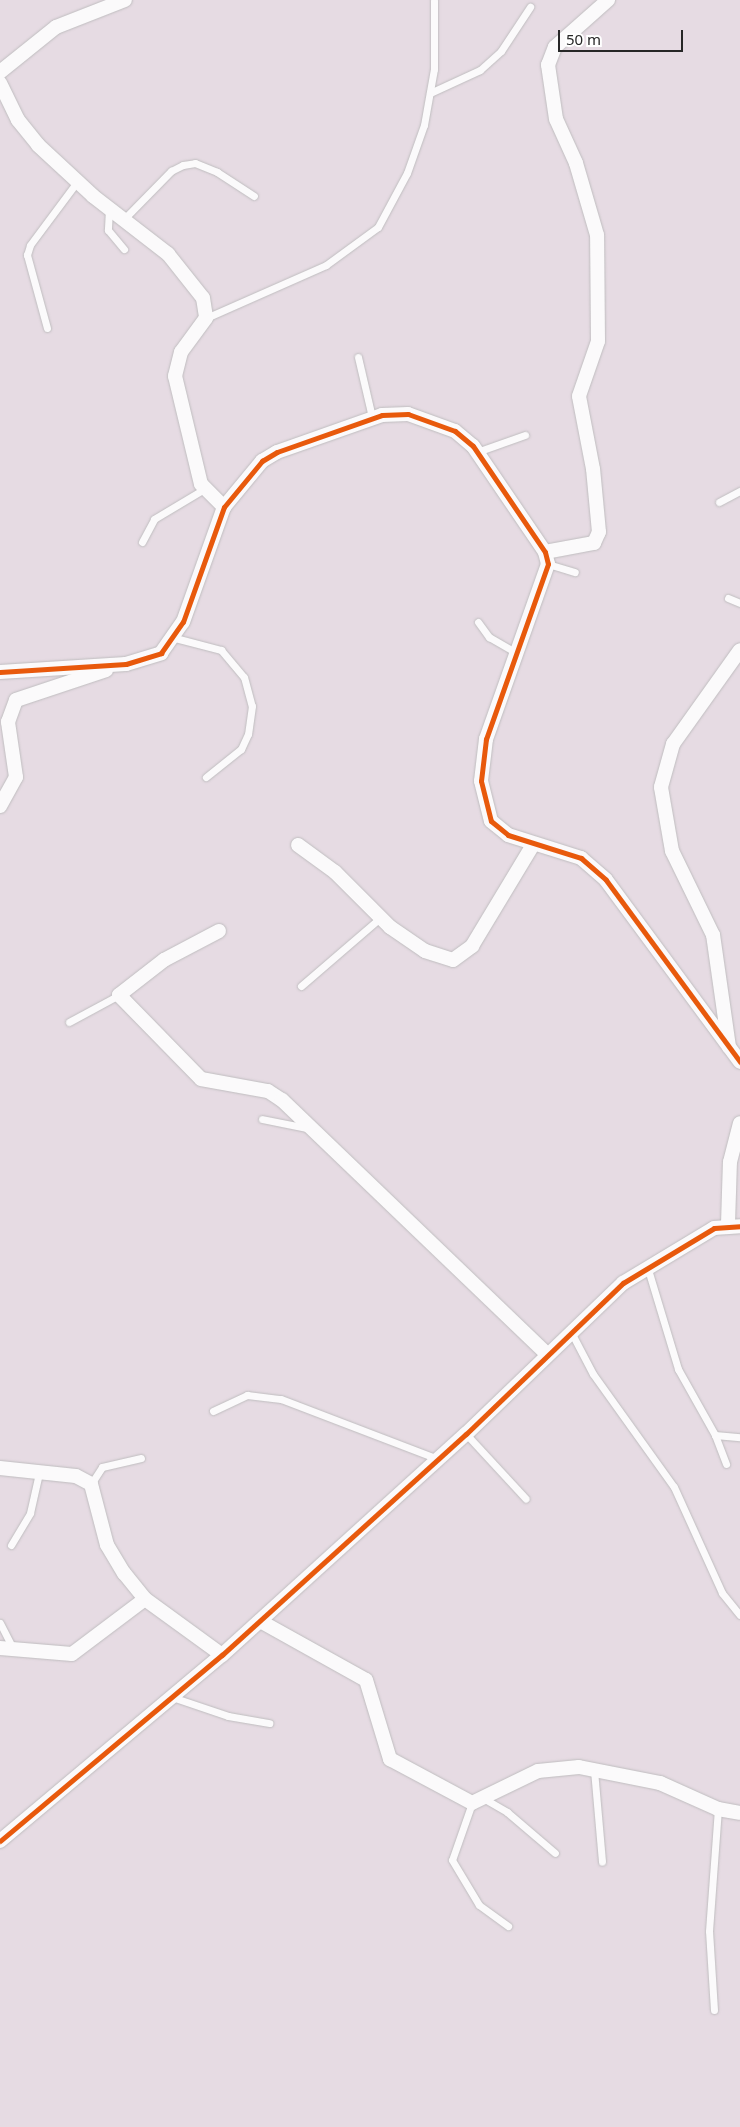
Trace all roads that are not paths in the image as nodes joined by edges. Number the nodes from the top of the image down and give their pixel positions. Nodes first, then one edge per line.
1 (125, 0) edge
2 (434, 0) edge
3 (608, 0) edge
4 (530, 7) dead end
5 (0, 72) edge
6 (0, 83) edge
7 (430, 93) junction
8 (77, 182) junction
9 (254, 196) dead end
10 (109, 209) junction
11 (123, 220) junction
12 (124, 249) dead end
13 (206, 318) junction
14 (47, 328) dead end
15 (358, 357) dead end
16 (372, 417) junction
17 (525, 435) dead end
18 (477, 452) junction
19 (204, 489) junction
20 (740, 491) edge
21 (719, 502) dead end
22 (224, 507) junction
23 (142, 542) dead end
24 (547, 558) junction
25 (576, 572) dead end
26 (728, 598) dead end
27 (740, 602) edge
28 (478, 622) dead end
29 (175, 638) junction
30 (740, 650) edge
31 (517, 653) junction
32 (126, 664) junction
33 (0, 672) edge
34 (206, 777) dead end
35 (0, 806) edge
36 (298, 845) dead end
37 (533, 845) junction
38 (380, 918) junction
39 (218, 931) dead end
40 (301, 986) dead end
41 (120, 995) junction
42 (69, 1022) dead end
43 (729, 1047) junction
44 (740, 1062) edge
45 (262, 1120) dead end
46 (740, 1123) edge
47 (312, 1129) junction
48 (734, 1225) edge
49 (647, 1266) junction
50 (571, 1332) junction
51 (547, 1354) junction
52 (213, 1411) dead end
53 (466, 1434) junction
54 (716, 1435) junction
55 (740, 1436) edge
56 (141, 1458) dead end
57 (438, 1459) junction
58 (726, 1464) dead end
59 (0, 1468) edge
60 (39, 1473) junction
61 (91, 1484) junction
62 (526, 1499) dead end
63 (10, 1545) dead end
64 (145, 1599) junction
65 (740, 1615) edge
66 (260, 1621) junction
67 (0, 1624) edge
68 (6, 1648) edge
69 (222, 1655) junction
70 (172, 1697) junction
71 (269, 1723) dead end
72 (594, 1770) junction
73 (477, 1800) junction
74 (718, 1809) junction
75 (740, 1813) edge
76 (0, 1841) edge
77 (555, 1853) dead end
78 (602, 1862) dead end
79 (508, 1926) dead end
80 (714, 2010) dead end

1 - 5 street
2 - 7 lane
3 - 24 street
4 - 7 lane
6 - 8 street
7 - 13 lane
8 - 10 street
8 - 14 lane
9 - 11 lane
10 - 11 street
10 - 12 lane
11 - 13 street
13 - 19 street
15 - 16 lane
16 - 18 street
16 - 22 street
17 - 18 lane
18 - 24 street
19 - 22 street
19 - 23 lane
20 - 21 lane
22 - 29 street
24 - 25 lane
24 - 31 street
26 - 27 lane
28 - 31 lane
29 - 32 street
29 - 34 lane
30 - 43 street
31 - 37 street
32 - 33 street
32 - 35 street
36 - 38 street
37 - 38 street
37 - 43 street
38 - 40 lane
39 - 41 street
41 - 42 lane
41 - 47 street
43 - 44 street
45 - 47 lane
46 - 48 street
47 - 51 street
48 - 49 street
49 - 50 street
49 - 54 lane
50 - 51 street
50 - 65 lane
51 - 53 street
52 - 57 lane
53 - 57 street
53 - 62 lane
54 - 55 lane
54 - 58 lane
56 - 61 lane
57 - 66 street
59 - 60 street
60 - 61 street
60 - 63 lane
61 - 64 street
64 - 68 street
64 - 69 street
66 - 69 street
66 - 73 street
67 - 68 lane
69 - 70 street
70 - 71 lane
70 - 76 street
72 - 73 street
72 - 74 street
72 - 78 lane
73 - 77 lane
73 - 79 lane
74 - 75 street
74 - 80 lane

